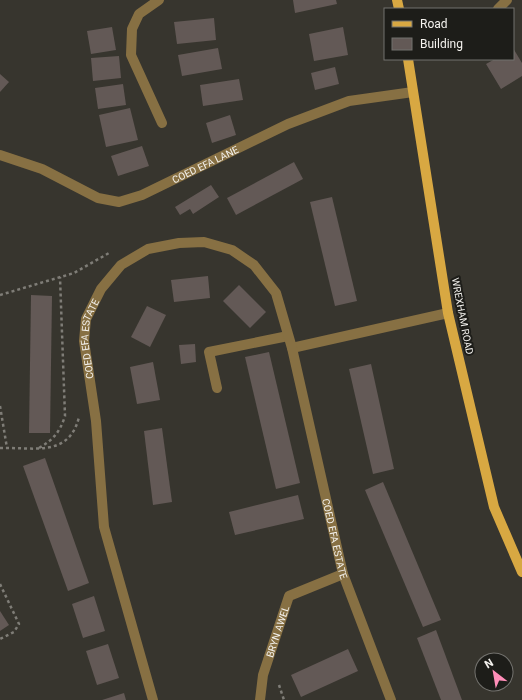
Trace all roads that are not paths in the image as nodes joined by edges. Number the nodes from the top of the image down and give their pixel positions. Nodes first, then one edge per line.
1 (158, 0) edge
2 (507, 0) edge
3 (499, 8) edge
4 (408, 60) edge
5 (413, 92) junction
6 (162, 123) dead end
7 (0, 155) edge
8 (448, 313) junction
9 (288, 336) junction
10 (292, 348) junction
11 (218, 388) dead end
12 (522, 572) edge
13 (342, 574) junction
14 (153, 700) edge
15 (260, 700) edge
16 (391, 700) edge

1 - 6 street
2 - 3 street
4 - 5 main road, WREXHAM ROAD
5 - 7 street, COED EFA LANE
5 - 8 main road, WREXHAM ROAD
8 - 10 street
8 - 12 main road, WREXHAM ROAD
9 - 10 street, COED EFA ESTATE
9 - 11 street
9 - 14 street, COED EFA ESTATE
10 - 13 street, COED EFA ESTATE
13 - 15 street, BRYN AWEL
13 - 16 street, COED EFA ESTATE

